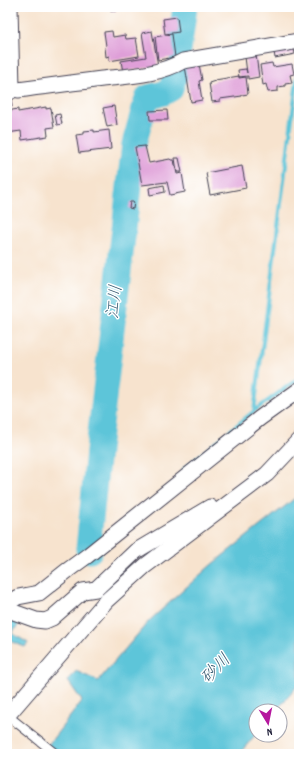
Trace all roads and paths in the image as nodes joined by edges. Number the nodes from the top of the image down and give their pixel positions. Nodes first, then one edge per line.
1 (10, 7) edge
2 (299, 41) edge
3 (9, 90) edge
4 (299, 390) edge
5 (299, 440) edge
6 (225, 506) junction
7 (7, 603) edge
8 (7, 607) edge
9 (7, 716) edge
10 (56, 754) edge

1 - 3 street
2 - 3 street
4 - 7 street
5 - 6 street
6 - 8 street
6 - 9 street
9 - 10 lane

